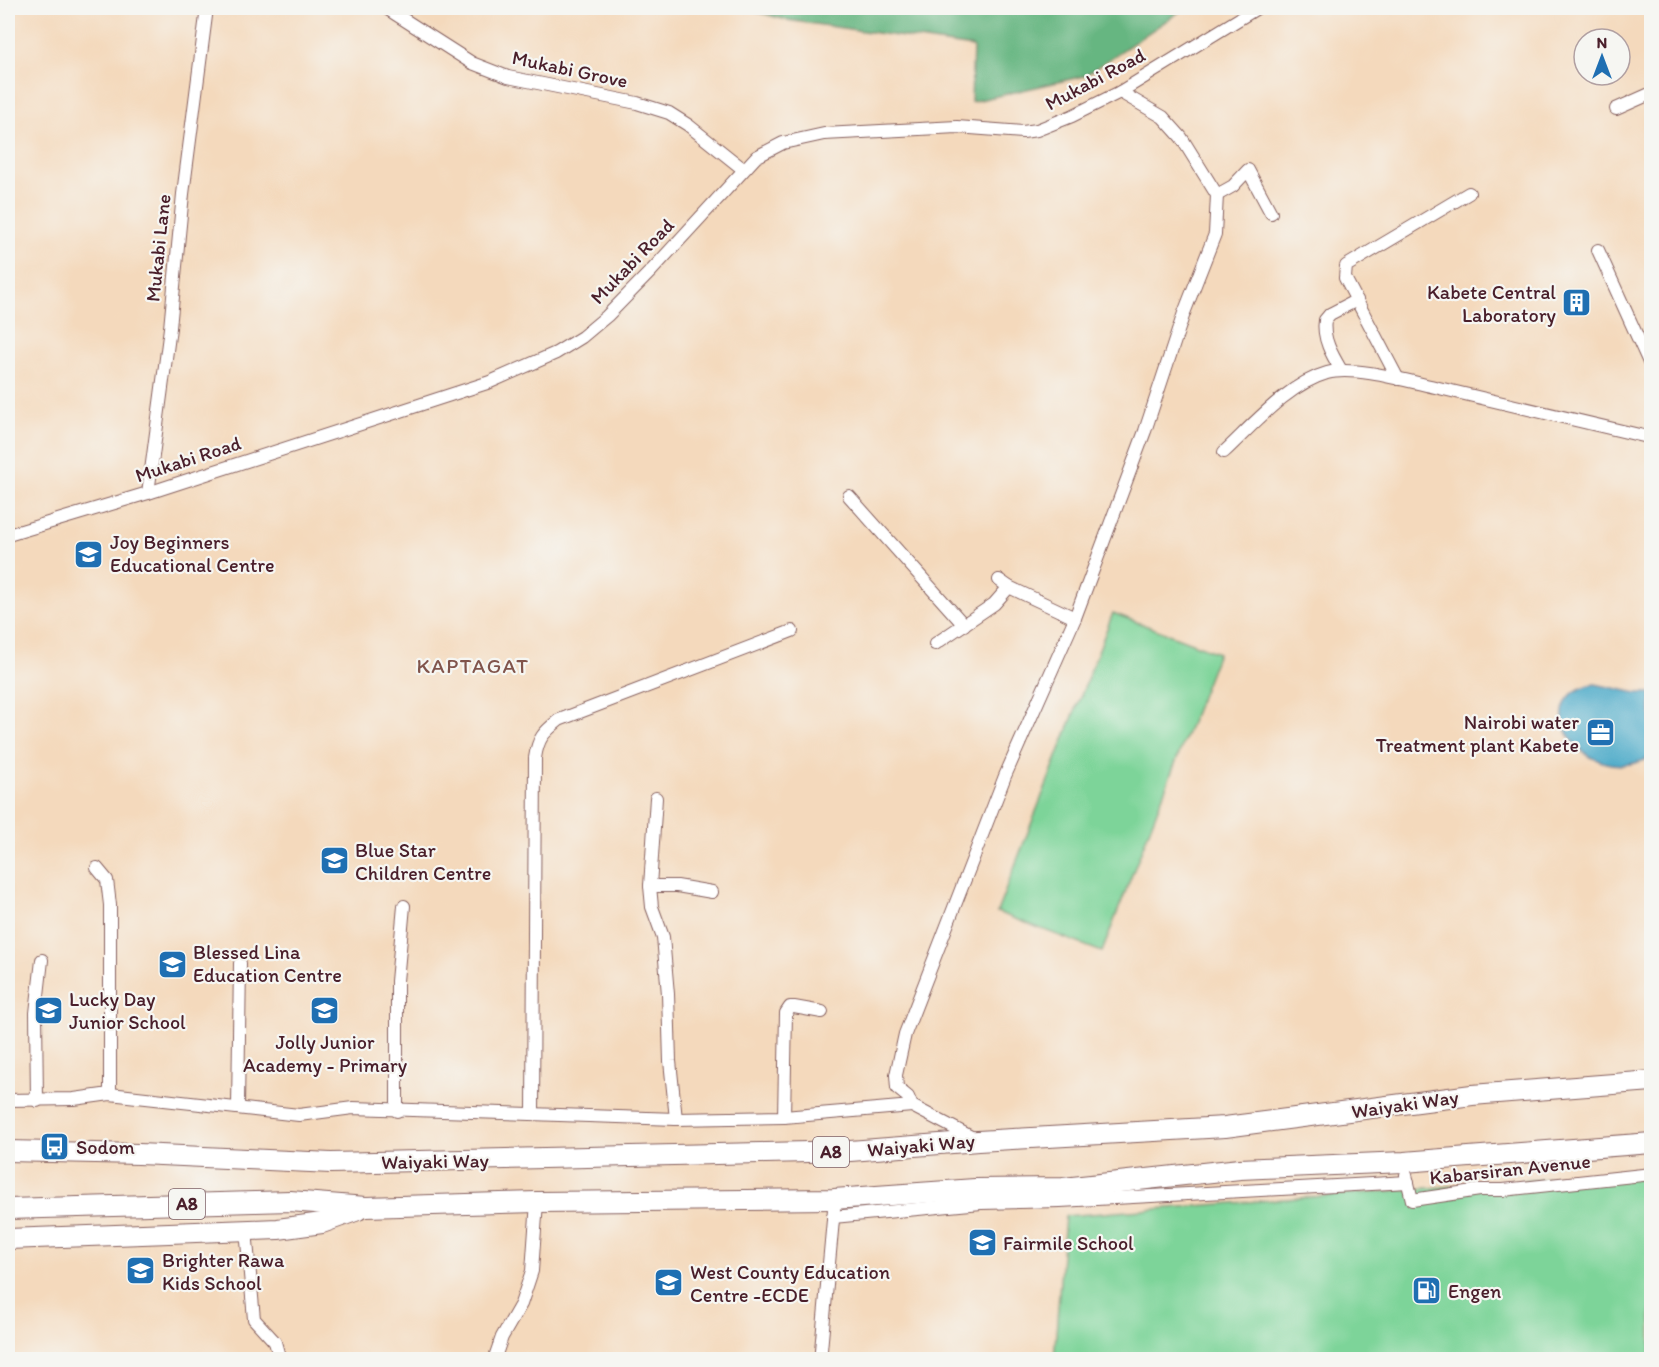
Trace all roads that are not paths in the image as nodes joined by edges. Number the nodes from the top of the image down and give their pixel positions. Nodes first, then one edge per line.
1 (207, 8) edge
2 (387, 8) edge
3 (1257, 8) edge
4 (1120, 92) junction
5 (1652, 93) edge
6 (1616, 109) dead end
7 (743, 169) junction
8 (1469, 193) dead end
9 (1217, 195) junction
10 (1271, 213) dead end
11 (1598, 250) dead end
12 (1357, 300) junction
13 (1652, 369) edge
14 (1341, 370) junction
15 (1398, 379) junction
16 (1652, 438) edge
17 (1224, 452) dead end
18 (148, 493) junction
19 (849, 496) dead end
20 (8, 535) edge
21 (1075, 618) junction
22 (964, 625) junction
23 (792, 631) dead end
24 (935, 644) dead end
25 (656, 798) dead end
26 (97, 868) dead end
27 (650, 886) junction
28 (712, 892) dead end
29 (404, 906) dead end
30 (42, 960) dead end
31 (240, 963) dead end
32 (822, 1012) dead end
33 (1652, 1080) edge
34 (110, 1094) junction
35 (8, 1100) edge
36 (37, 1101) junction
37 (912, 1106) junction
38 (238, 1108) junction
39 (397, 1111) junction
40 (533, 1114) junction
41 (784, 1117) junction
42 (676, 1119) junction
43 (978, 1141) junction
44 (1652, 1143) edge
45 (8, 1151) edge
46 (1404, 1162) junction
47 (1652, 1173) edge
48 (1408, 1182) junction
49 (537, 1202) junction
50 (366, 1207) junction
51 (834, 1208) junction
52 (8, 1209) edge
53 (246, 1230) junction
54 (8, 1239) edge
55 (280, 1359) edge
56 (494, 1359) edge
57 (822, 1359) edge

1 - 18 street, Mukabi Lane
2 - 7 street, Mukabi Grove
3 - 4 street, Mukabi Road
4 - 7 street, Mukabi Road
4 - 9 street
5 - 6 street
7 - 18 street, Mukabi Road
8 - 12 street
9 - 10 street
9 - 21 street
11 - 13 street
12 - 14 street
12 - 15 street
14 - 15 street
14 - 17 street
15 - 16 street
18 - 20 street, Mukabi Road
19 - 22 street
21 - 22 street
21 - 37 street
22 - 24 street
23 - 40 street
25 - 27 street
26 - 34 street
27 - 28 street
27 - 42 street
29 - 39 street
30 - 36 street
31 - 38 street
32 - 41 street
33 - 43 highway, Waiyaki Way / A8
34 - 36 street
34 - 38 street
35 - 36 street
37 - 41 street
37 - 43 street
38 - 39 street
39 - 40 street
40 - 42 street
41 - 42 street
43 - 45 highway, Waiyaki Way / A8
44 - 46 highway, A8
46 - 48 street, Kabarsiran Avenue
46 - 51 highway, A8
47 - 48 street, Kabarsiran Avenue
48 - 51 street
49 - 50 highway, A8
49 - 51 highway, A8
49 - 56 street
50 - 52 highway, A8
50 - 53 highway, A8
51 - 57 street
53 - 54 highway, A8
53 - 55 street

